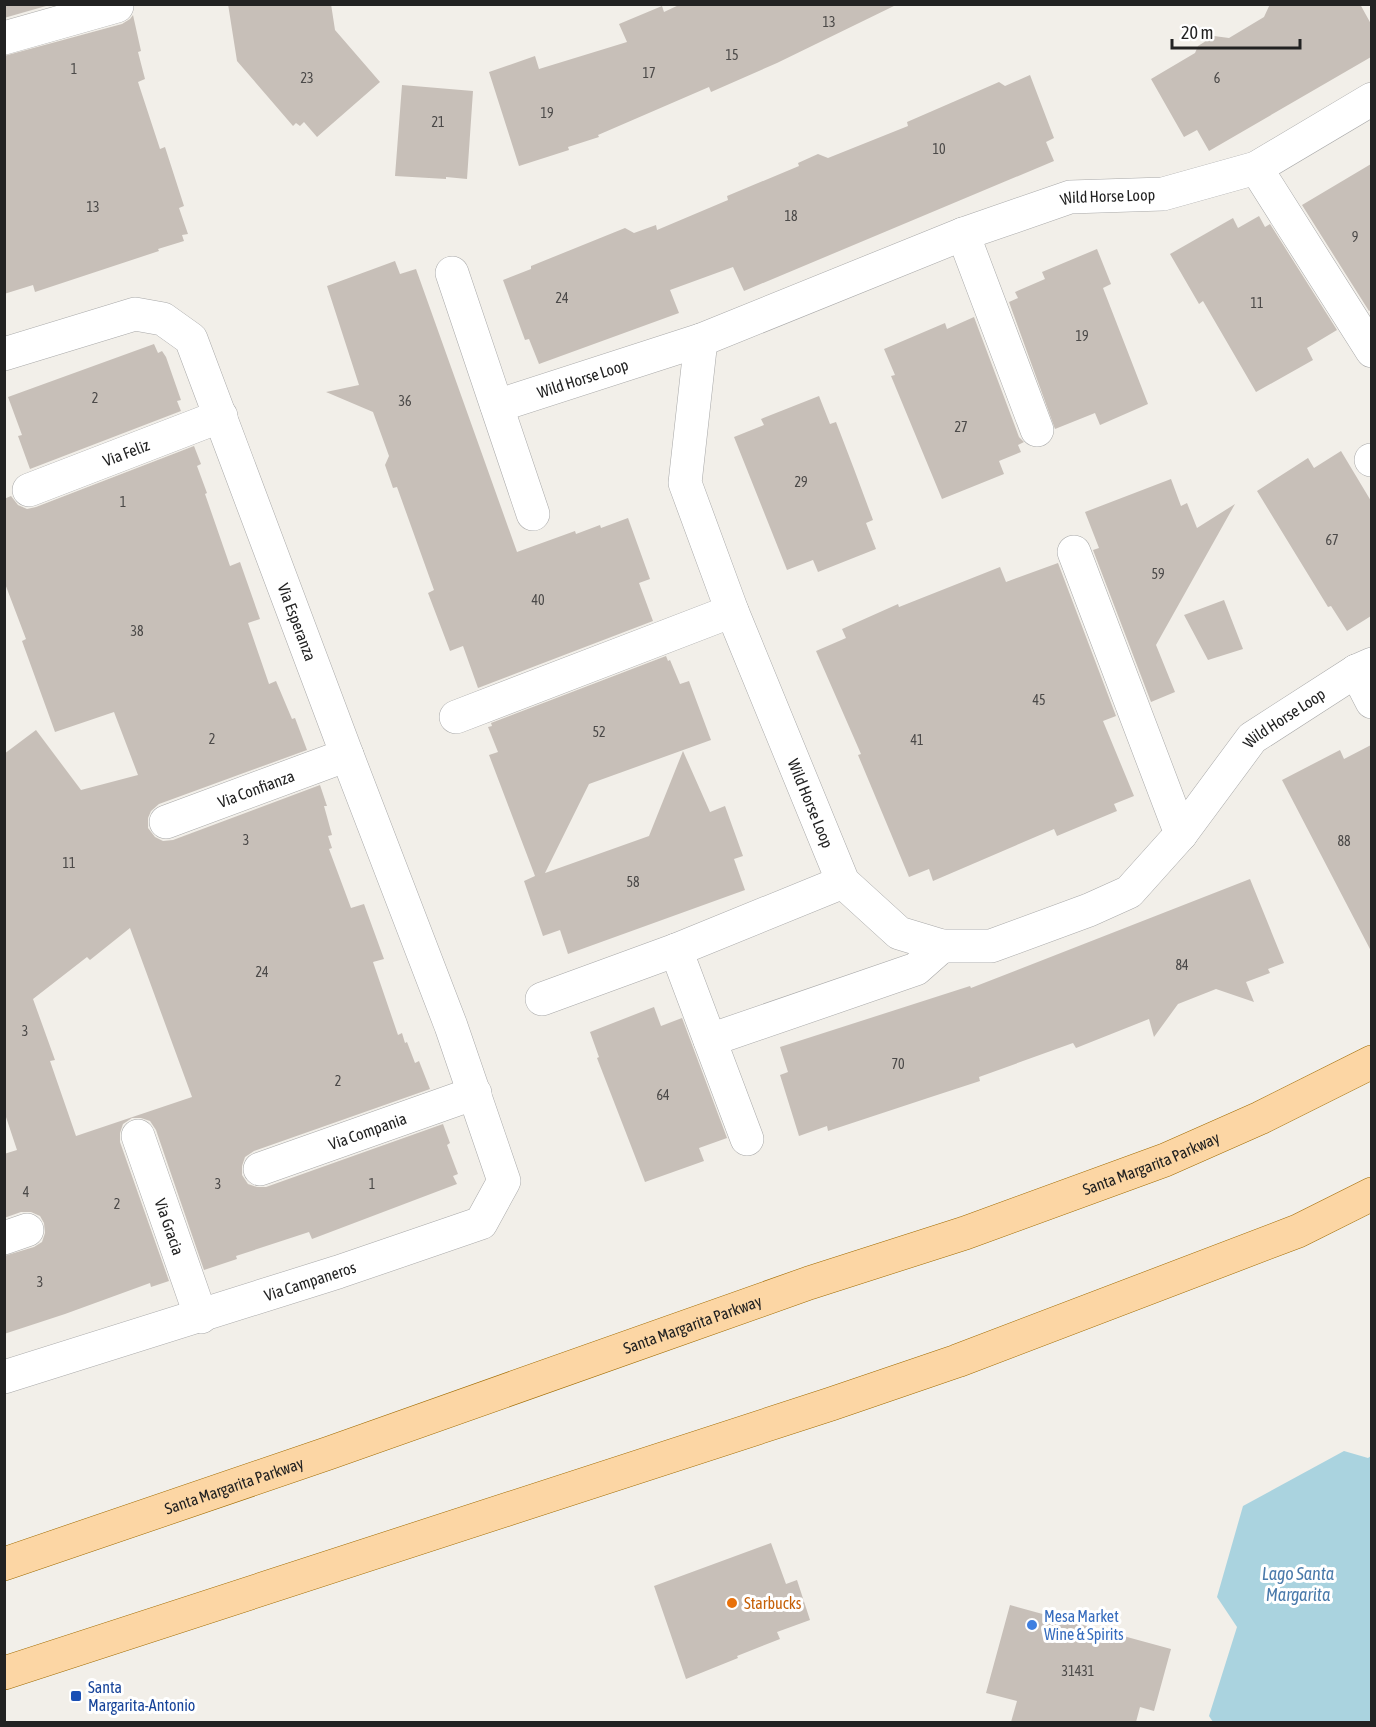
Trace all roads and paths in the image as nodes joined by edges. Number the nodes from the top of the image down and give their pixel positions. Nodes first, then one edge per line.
1 (117, 6) dead end
2 (4, 38) edge
3 (1371, 99) edge
4 (1256, 168) junction
5 (963, 234) junction
6 (452, 273) dead end
7 (701, 340) junction
8 (1371, 351) edge
9 (4, 354) edge
10 (497, 406) junction
11 (221, 416) junction
12 (1036, 430) dead end
13 (29, 490) dead end
14 (533, 514) dead end
15 (1074, 552) dead end
16 (732, 611) junction
17 (1364, 668) edge
18 (1371, 702) edge
19 (456, 717) dead end
20 (347, 755) junction
21 (166, 822) dead end
22 (1181, 834) junction
23 (843, 882) junction
24 (942, 946) junction
25 (676, 950) junction
26 (542, 999) dead end
27 (710, 1040) junction
28 (1371, 1062) edge
29 (475, 1093) junction
30 (138, 1136) dead end
31 (747, 1139) dead end
32 (260, 1169) dead end
33 (1371, 1194) edge
34 (201, 1317) junction
35 (4, 1377) edge
36 (4, 1564) edge
37 (4, 1673) edge

1 - 2 street
3 - 4 street, Wild Horse Loop
4 - 5 street, Wild Horse Loop
4 - 8 street
5 - 7 street, Wild Horse Loop
5 - 12 street
6 - 10 street
7 - 10 street, Wild Horse Loop
7 - 16 street, Wild Horse Loop
9 - 11 street, Via Esperanza
10 - 14 street
11 - 13 street, Via Feliz
11 - 20 street, Via Esperanza
15 - 22 street
16 - 19 street
16 - 23 street, Wild Horse Loop
17 - 18 street, Wild Horse Loop
17 - 22 street, Wild Horse Loop
20 - 21 street, Via Confianza
20 - 29 street, Via Esperanza
22 - 24 street, Wild Horse Loop
23 - 24 street, Wild Horse Loop
23 - 25 street
24 - 27 street
25 - 26 street
25 - 27 street
27 - 31 street
28 - 36 main road, Santa Margarita Parkway
29 - 32 street, Via Compania
29 - 34 street, Via Campaneros
30 - 34 street, Via Gracia
33 - 37 main road
34 - 35 street, Via Campaneros

